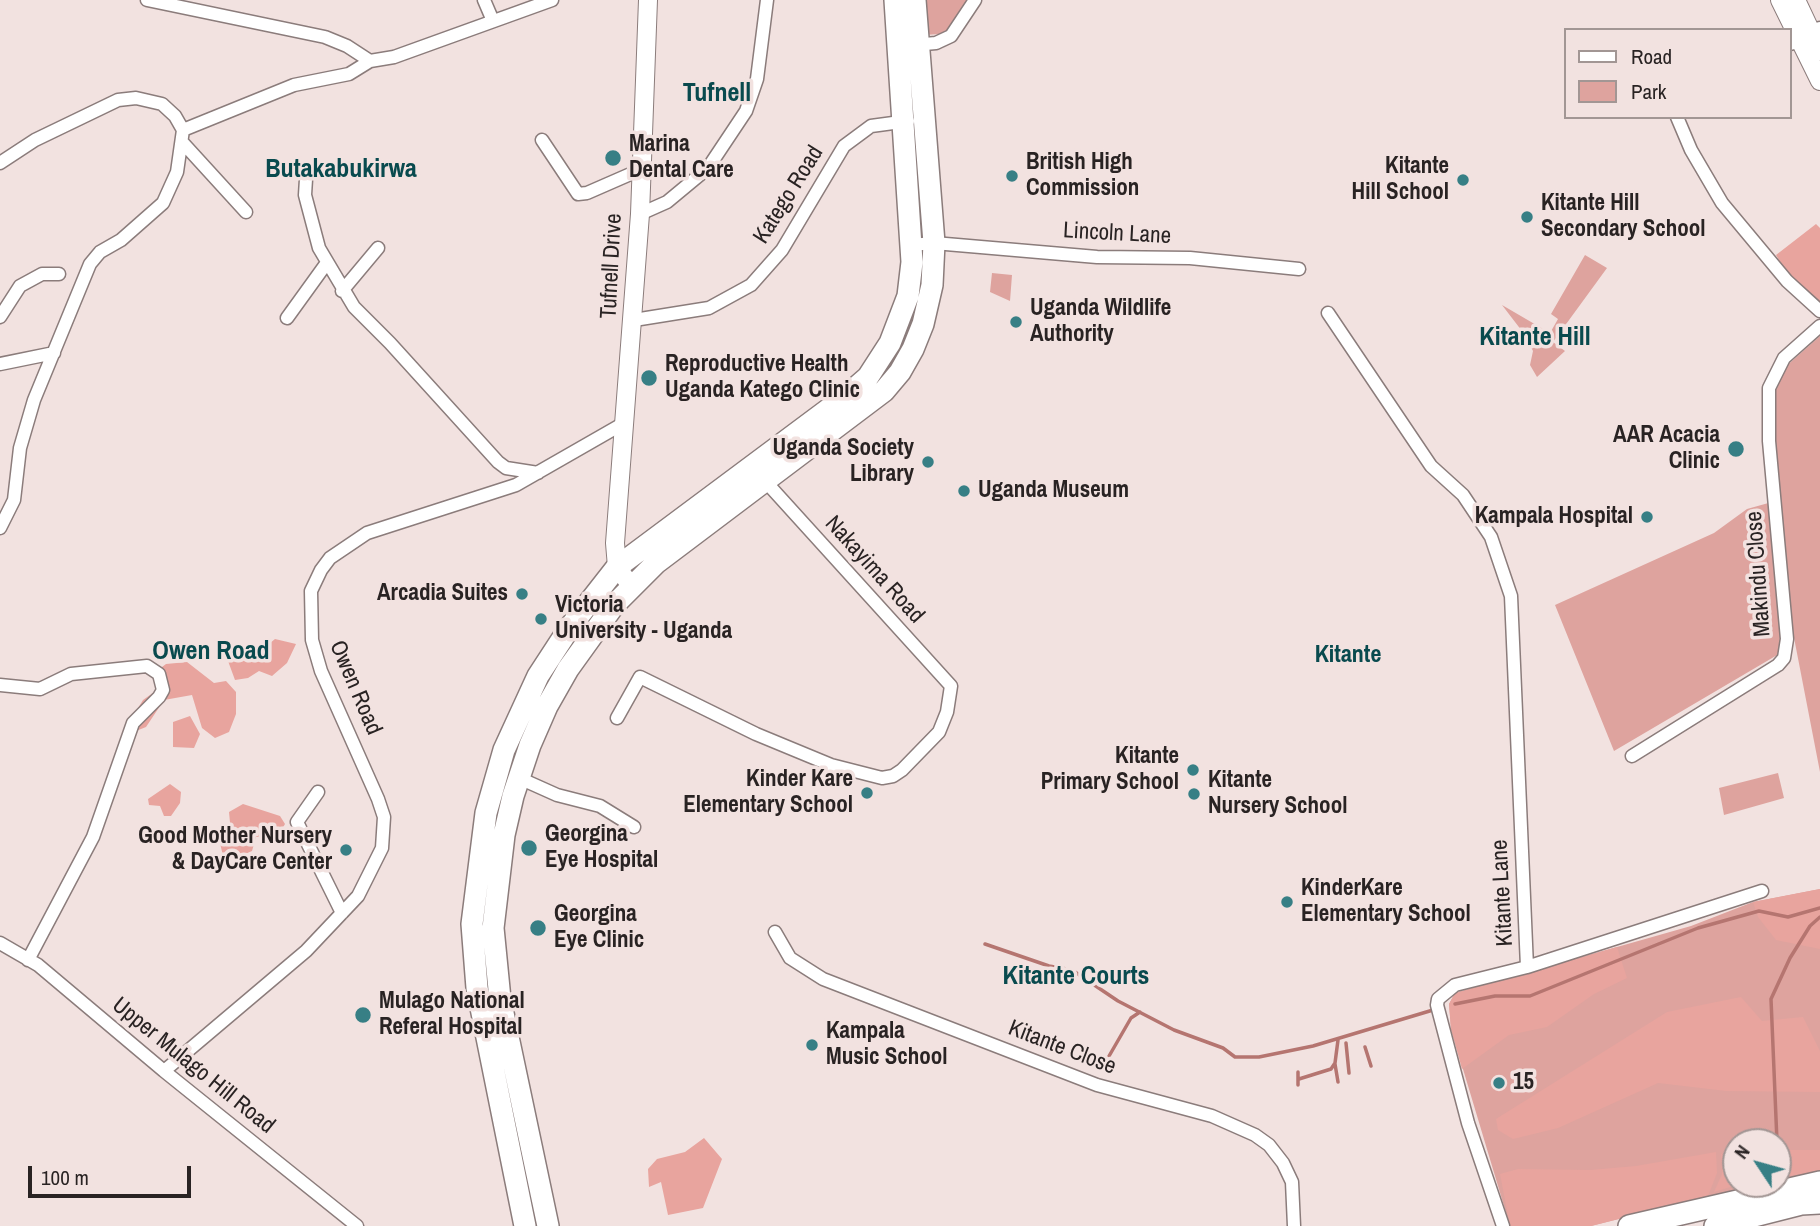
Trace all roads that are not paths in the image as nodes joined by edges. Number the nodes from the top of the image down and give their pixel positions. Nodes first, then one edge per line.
1 (147, 0) edge
2 (484, 0) edge
3 (552, 0) edge
4 (648, 0) edge
5 (767, 0) edge
6 (895, 0) edge
7 (915, 0) edge
8 (975, 0) edge
9 (1780, 0) edge
10 (1796, 0) edge
11 (493, 21) junction
12 (1805, 36) edge
13 (909, 45) junction
14 (1820, 51) edge
15 (370, 61) junction
16 (1820, 81) edge
17 (926, 119) junction
18 (1678, 119) edge
19 (904, 121) junction
20 (183, 137) junction
21 (542, 140) dead end
22 (1, 163) edge
23 (642, 169) junction
24 (306, 179) dead end
25 (246, 212) dead end
26 (640, 214) junction
27 (933, 243) junction
28 (911, 245) junction
29 (378, 248) dead end
30 (326, 264) junction
31 (1299, 269) dead end
32 (59, 274) dead end
33 (342, 291) junction
34 (1820, 311) edge
35 (1328, 313) dead end
36 (0, 317) edge
37 (287, 318) dead end
38 (634, 320) junction
39 (1820, 326) edge
40 (54, 354) junction
41 (0, 364) edge
42 (626, 422) junction
43 (538, 473) junction
44 (766, 482) junction
45 (0, 528) edge
46 (617, 534) junction
47 (654, 551) junction
48 (617, 566) junction
49 (631, 586) junction
50 (0, 685) edge
51 (617, 718) dead end
52 (1632, 755) dead end
53 (519, 778) junction
54 (318, 792) dead end
55 (634, 827) dead end
56 (1762, 891) dead end
57 (342, 913) junction
58 (775, 932) dead end
59 (0, 943) edge
60 (28, 960) junction
61 (1527, 967) junction
62 (491, 1002) junction
63 (163, 1071) junction
64 (1820, 1182) edge
65 (1820, 1203) edge
66 (357, 1226) edge
67 (525, 1226) edge
68 (548, 1226) edge
69 (1294, 1226) edge
70 (1503, 1226) edge
71 (1629, 1226) edge
72 (1714, 1226) edge

1 - 15 street
2 - 11 street
3 - 11 street
4 - 23 street, Tufnell Drive
5 - 26 street
6 - 13 main road
7 - 13 main road
8 - 13 street
9 - 12 street
10 - 12 street
11 - 15 street
12 - 14 street
12 - 16 street
13 - 17 main road
13 - 19 main road
15 - 20 street
17 - 19 street, Katego Road
17 - 27 main road
18 - 34 street
19 - 28 main road
19 - 38 street, Katego Road
20 - 22 street
20 - 25 street
20 - 40 street
21 - 23 street
23 - 26 street, Tufnell Drive
24 - 30 street
26 - 38 street, Tufnell Drive
27 - 28 street, Lincoln Lane
27 - 31 street, Lincoln Lane
27 - 44 main road
28 - 47 main road
29 - 33 street
30 - 33 street
30 - 37 street
32 - 36 street
33 - 43 street
35 - 61 street, Kitante Lane
38 - 42 street, Tufnell Drive
39 - 52 street, Makindu Close
40 - 41 street
40 - 45 street
42 - 43 street, Owen Road
42 - 46 street, Tufnell Drive
43 - 57 street, Owen Road
44 - 47 main road
44 - 51 street, Nakayima Road
46 - 47 street
46 - 48 street, Tufnell Drive
47 - 48 main road
47 - 49 main road
48 - 49 street
48 - 62 main road
49 - 53 main road
50 - 60 street
53 - 55 street
53 - 62 main road
54 - 57 street
56 - 61 street
57 - 63 street, Owen Road
58 - 69 street, Kitante Close
59 - 60 street, Upper Mulago Hill Road
60 - 63 street, Upper Mulago Hill Road
61 - 70 street, Kitante Lane
62 - 67 main road
62 - 68 main road
63 - 66 street, Upper Mulago Hill Road
64 - 71 main road
65 - 72 main road

